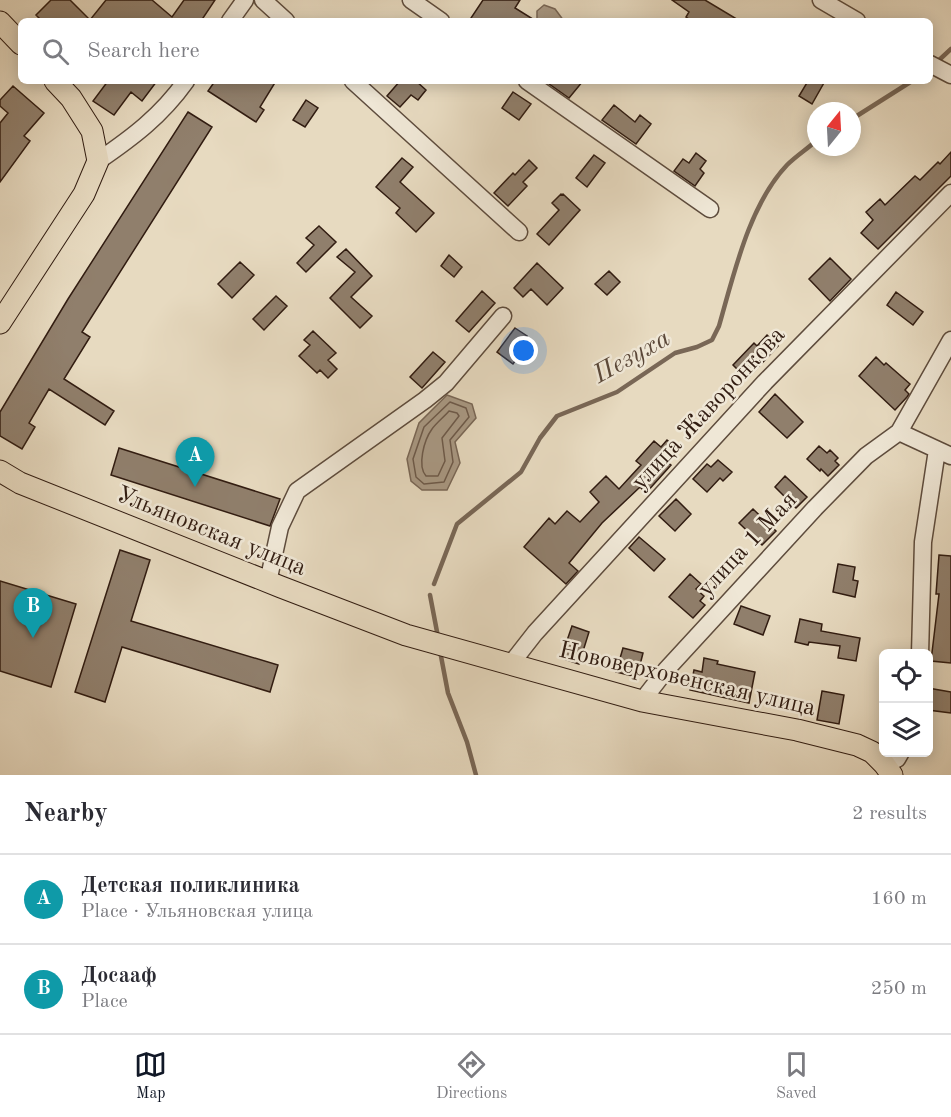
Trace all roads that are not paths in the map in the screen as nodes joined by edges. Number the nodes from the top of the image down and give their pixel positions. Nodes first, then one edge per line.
1 (245, 0) edge
2 (263, 0) edge
3 (411, 0) edge
4 (821, 0) edge
5 (232, 18) edge
6 (283, 18) edge
7 (437, 18) edge
8 (852, 18) edge
9 (0, 22) edge
10 (18, 41) edge
11 (933, 66) edge
12 (948, 74) edge
13 (58, 84) edge
14 (184, 84) edge
15 (356, 84) edge
16 (530, 84) edge
17 (98, 161) junction
18 (951, 193) edge
19 (710, 209) dead end
20 (519, 232) dead end
21 (503, 316) dead end
22 (0, 323) edge
23 (951, 340) edge
24 (899, 432) junction
25 (944, 453) edge
26 (0, 471) edge
27 (268, 582) junction
28 (406, 634) joint
29 (920, 649) edge
30 (510, 665) junction
31 (642, 701) junction
32 (893, 764) edge

1 - 5 street
2 - 6 street
3 - 7 street
4 - 8 street
9 - 10 main road
11 - 12 street
13 - 17 main road
14 - 17 street
15 - 20 street
16 - 19 street
17 - 22 main road
18 - 30 street, улица Жаворонкова
21 - 27 street
23 - 24 street
24 - 25 street
24 - 31 street, улица 1 Мая
25 - 29 street
26 - 27 main road, Ульяновская улица
27 - 28 main road, Ульяновская улица
28 - 30 main road, Нововерховенская улица
30 - 31 main road, Нововерховенская улица
31 - 32 main road, Нововерховенская улица

